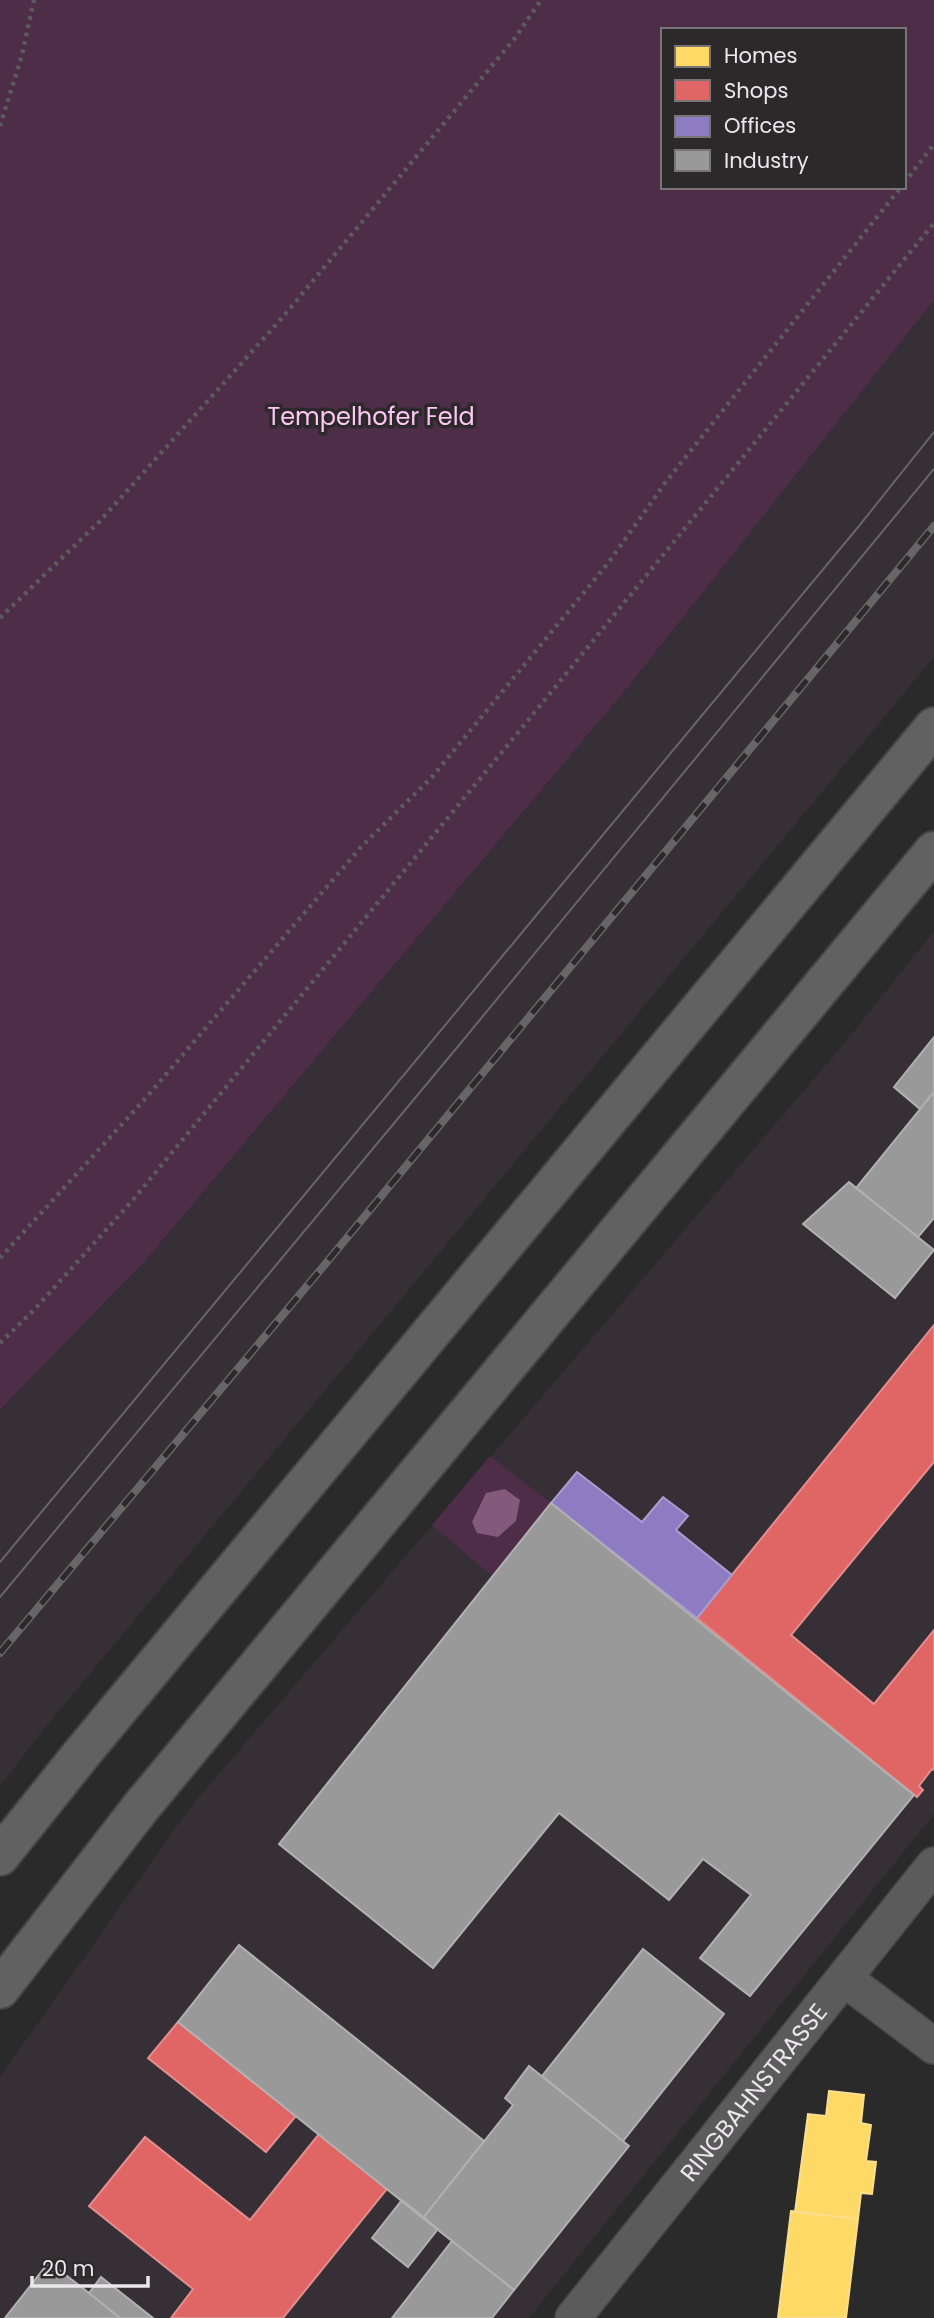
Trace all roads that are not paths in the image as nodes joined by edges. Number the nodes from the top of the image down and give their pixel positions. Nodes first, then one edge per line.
1 (934, 727) edge
2 (934, 851) edge
3 (0, 1856) edge
4 (934, 1865) edge
5 (845, 1979) junction
6 (0, 1989) edge
7 (934, 2046) edge
8 (573, 2318) edge

1 - 3 highway
2 - 6 highway
4 - 5 street, RINGBAHNSTRASSE
5 - 7 street
5 - 8 street, RINGBAHNSTRASSE

